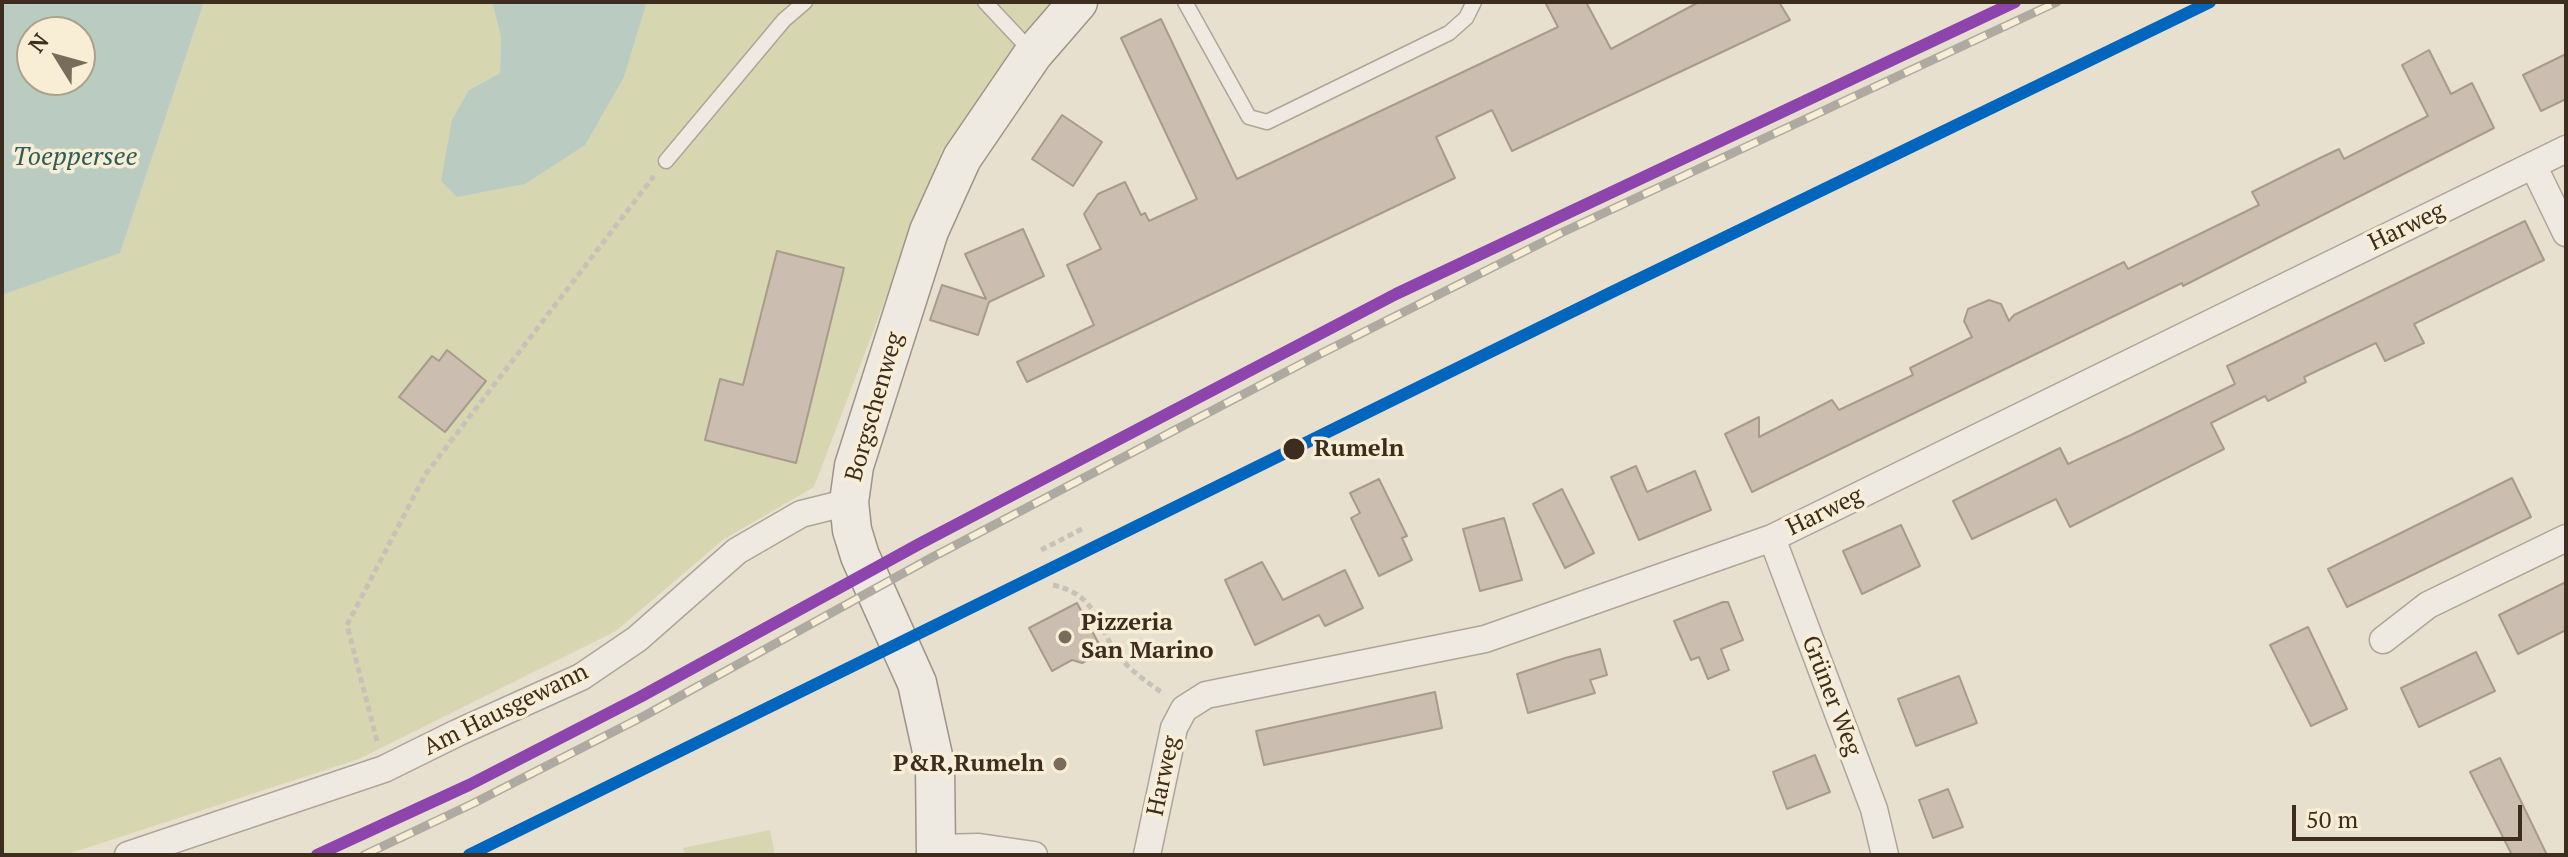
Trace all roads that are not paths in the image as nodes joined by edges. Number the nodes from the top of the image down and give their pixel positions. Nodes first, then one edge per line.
1 (805, 2) edge
2 (985, 2) edge
3 (1078, 2) edge
4 (1185, 2) edge
5 (1474, 2) edge
6 (1033, 54) junction
7 (2566, 149) edge
8 (666, 161) road end
9 (2533, 165) junction
10 (2566, 233) edge
11 (849, 502) junction
12 (1772, 538) junction
13 (2566, 538) edge
14 (2383, 640) dead end
15 (937, 851) edge
16 (128, 855) edge
17 (1034, 855) edge
18 (1147, 855) edge
19 (1885, 855) edge

1 - 8 lane
2 - 6 lane
3 - 6 main road, Borgschenweg
4 - 5 lane
6 - 11 main road, Borgschenweg
7 - 9 street, Harweg
9 - 10 street
9 - 12 street, Harweg
11 - 15 main road, Borgschenweg
11 - 16 street, Am Hausgewann
12 - 18 street, Harweg
12 - 19 street, Grüner Weg
13 - 14 street
15 - 17 street

